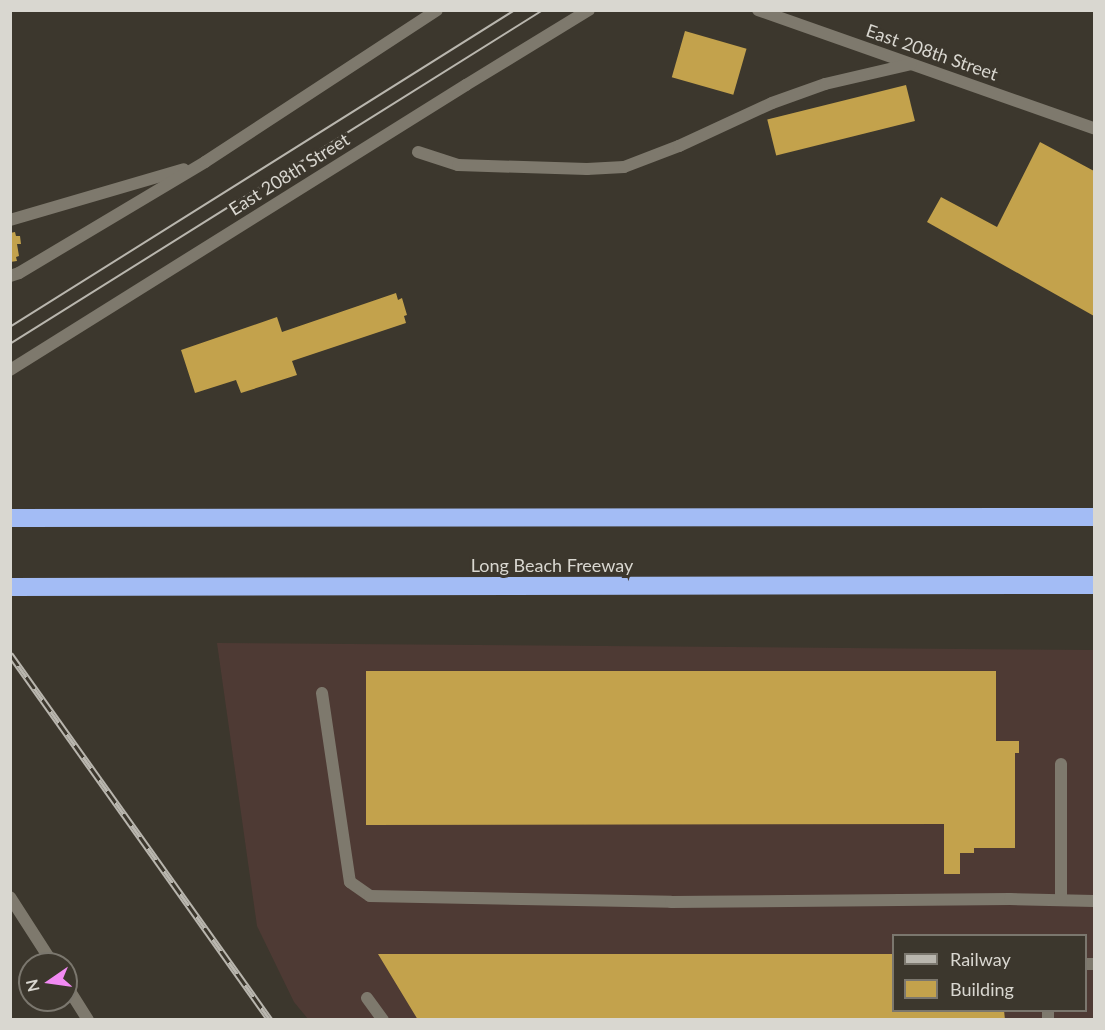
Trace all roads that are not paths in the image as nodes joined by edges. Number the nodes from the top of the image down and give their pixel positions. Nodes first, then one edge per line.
1 (437, 10) edge
2 (589, 10) edge
3 (758, 10) edge
4 (911, 64) junction
5 (1095, 128) edge
6 (418, 152) dead end
7 (205, 162) junction
8 (10, 220) edge
9 (10, 276) edge
10 (10, 370) edge
11 (1095, 517) edge
12 (10, 518) edge
13 (1095, 585) edge
14 (10, 587) edge
15 (322, 693) dead end
16 (1061, 764) dead end
17 (10, 897) edge
18 (1061, 900) junction
19 (1095, 901) edge
20 (45, 952) edge
21 (367, 998) dead end
22 (78, 1004) edge
23 (88, 1020) edge
24 (383, 1020) edge

1 - 7 lane
2 - 10 lane, East 208th Street
3 - 4 lane, East 208th Street
4 - 5 lane, East 208th Street
4 - 6 lane
7 - 8 lane
7 - 9 lane
11 - 12 highway
13 - 14 highway, Long Beach Freeway
15 - 18 lane
16 - 18 lane
17 - 20 lane
18 - 19 lane
21 - 24 lane
22 - 23 lane

